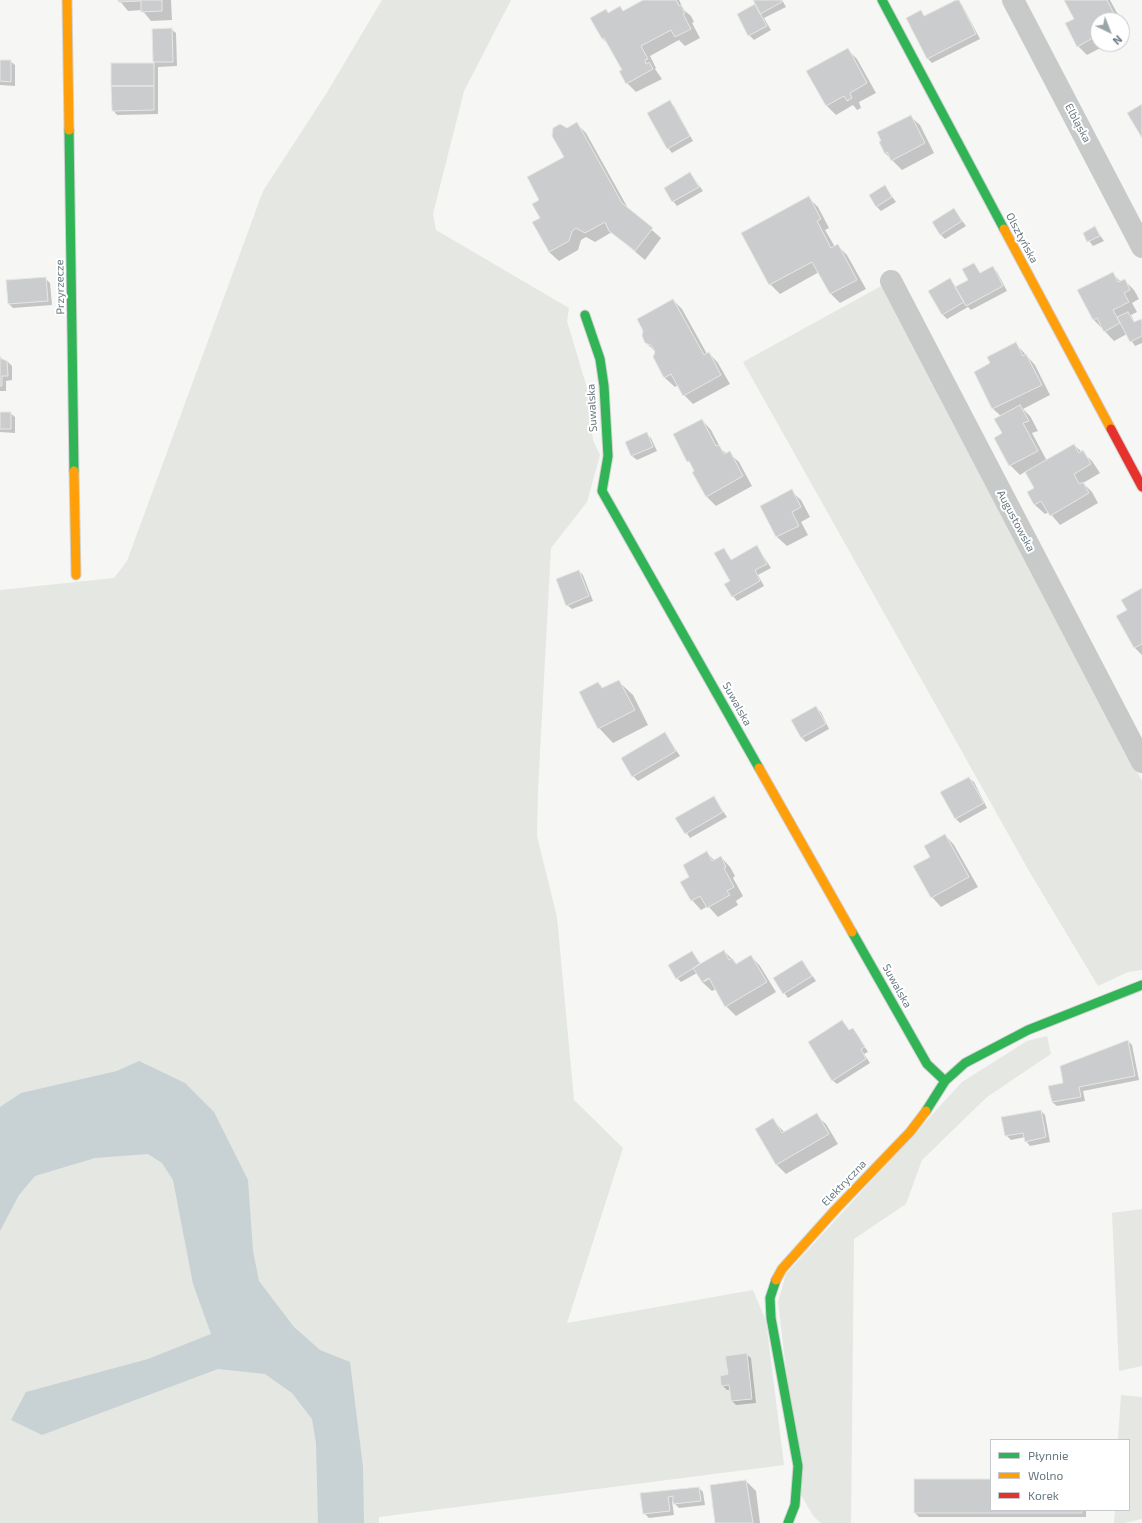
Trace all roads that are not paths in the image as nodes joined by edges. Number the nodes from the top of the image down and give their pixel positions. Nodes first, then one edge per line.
1 (67, 0) edge
2 (882, 0) edge
3 (1013, 0) edge
4 (1142, 247) edge
5 (891, 281) dead end
6 (584, 315) dead end
7 (1142, 487) edge
8 (76, 575) dead end
9 (1142, 762) edge
10 (1142, 985) edge
11 (945, 1081) junction
12 (788, 1523) edge

1 - 8 street, Przyrzecze
2 - 7 street, Olsztyńska
3 - 4 street, Elbląska
5 - 9 street, Augustowska
6 - 11 street, Suwalska
10 - 11 street, Elektryczna
11 - 12 street, Elektryczna

